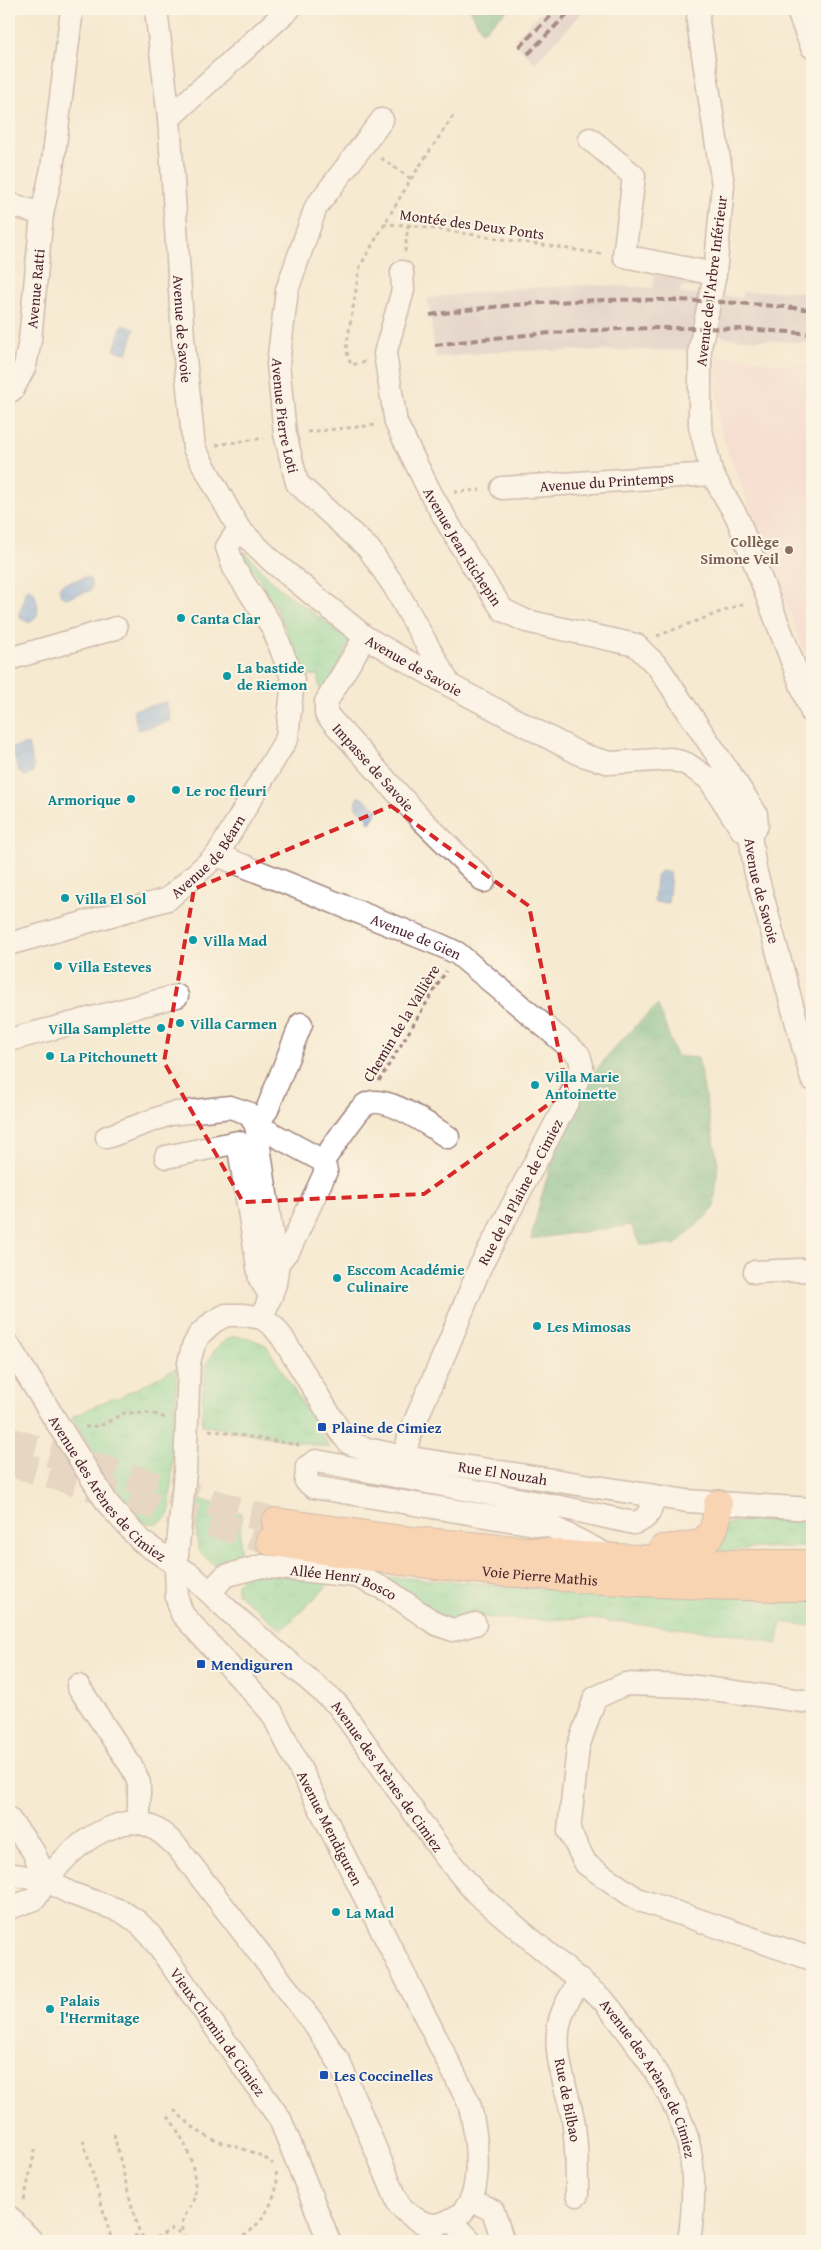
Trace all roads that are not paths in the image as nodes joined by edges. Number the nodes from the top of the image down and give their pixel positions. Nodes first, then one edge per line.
1 (72, 9) edge
2 (156, 9) edge
3 (289, 9) edge
4 (699, 9) edge
5 (797, 9) edge
6 (812, 47) edge
7 (169, 118) junction
8 (382, 120) dead end
9 (590, 139) dead end
10 (9, 204) edge
11 (42, 214) junction
12 (402, 272) dead end
13 (715, 274) junction
14 (9, 392) edge
15 (712, 474) junction
16 (502, 488) road end
17 (239, 529) junction
18 (116, 628) dead end
19 (365, 637) junction
20 (9, 659) edge
21 (449, 685) junction
22 (812, 713) edge
23 (750, 834) junction
24 (217, 855) junction
25 (484, 881) dead end
26 (9, 944) edge
27 (177, 996) dead end
28 (301, 1024) dead end
29 (9, 1040) edge
30 (582, 1066) joint
31 (812, 1080) edge
32 (256, 1125) junction
33 (448, 1136) dead end
34 (107, 1137) dead end
35 (166, 1157) dead end
36 (323, 1160) junction
37 (278, 1263) junction
38 (812, 1271) edge
39 (755, 1272) dead end
40 (270, 1296) junction
41 (262, 1318) junction
42 (9, 1346) edge
43 (404, 1458) junction
44 (653, 1496) junction
45 (718, 1504) junction
46 (812, 1509) edge
47 (610, 1556) junction
48 (812, 1564) edge
49 (176, 1566) junction
50 (812, 1587) edge
51 (210, 1592) junction
52 (475, 1624) dead end
53 (78, 1686) dead end
54 (810, 1702) dead end
55 (9, 1819) edge
56 (139, 1822) junction
57 (9, 1874) edge
58 (46, 1880) junction
59 (9, 1908) edge
60 (812, 1959) edge
61 (580, 1980) junction
62 (577, 2195) dead end
63 (472, 2199) junction
64 (9, 2217) edge
65 (451, 2220) junction
66 (421, 2233) edge
67 (32, 2241) edge
68 (330, 2241) edge
69 (471, 2241) edge
70 (503, 2241) edge
71 (689, 2241) edge

1 - 11 street
2 - 7 street, Avenue de Savoie
3 - 7 street
4 - 13 street, Avenue de l'Arbre Inférieur
5 - 6 street
7 - 17 street, Avenue de Savoie
8 - 21 street, Avenue Pierre Loti
9 - 13 street
10 - 11 street
11 - 14 street, Avenue Ratti
12 - 23 street, Avenue Jean Richepin
13 - 15 street, Avenue de l'Arbre Inférieur
15 - 16 street, Avenue du Printemps
15 - 22 street, Avenue de l'Arbre Inférieur
17 - 19 street, Avenue de Savoie
17 - 24 street, Avenue de Béarn
18 - 20 street
19 - 21 street, Avenue de Savoie
19 - 25 street, Impasse de Savoie
21 - 23 street, Avenue de Savoie
23 - 31 street, Avenue de Savoie
24 - 26 street, Avenue de Béarn
24 - 30 street, Avenue de Gien
27 - 29 street
28 - 32 street
30 - 43 street, Rue de la Plaine de Cimiez
32 - 34 street
32 - 36 street
32 - 37 street
33 - 36 street
35 - 40 street
36 - 37 street
37 - 40 street
38 - 39 street
40 - 41 street
41 - 43 street, Rue El Nouzah
41 - 49 street
42 - 49 street, Avenue des Arènes de Cimiez
43 - 44 street, Rue El Nouzah
44 - 45 street, Rue El Nouzah
44 - 47 street
45 - 46 street, Rue El Nouzah
45 - 47 highway
47 - 48 highway, Voie Pierre Mathis
47 - 50 highway, Voie Pierre Mathis
49 - 51 street, Avenue des Arènes de Cimiez
49 - 63 street, Avenue Mendiguren
51 - 52 street, Allée Henri Bosco
51 - 61 street, Avenue des Arènes de Cimiez
53 - 56 street
54 - 60 street
55 - 58 street
56 - 58 street
56 - 66 street
57 - 58 street, Vieux Chemin de Cimiez
58 - 59 street
58 - 68 street, Vieux Chemin de Cimiez
61 - 62 street, Rue de Bilbao
61 - 71 street, Avenue des Arènes de Cimiez
63 - 65 street
63 - 70 street
64 - 67 street
65 - 66 street
65 - 69 street

